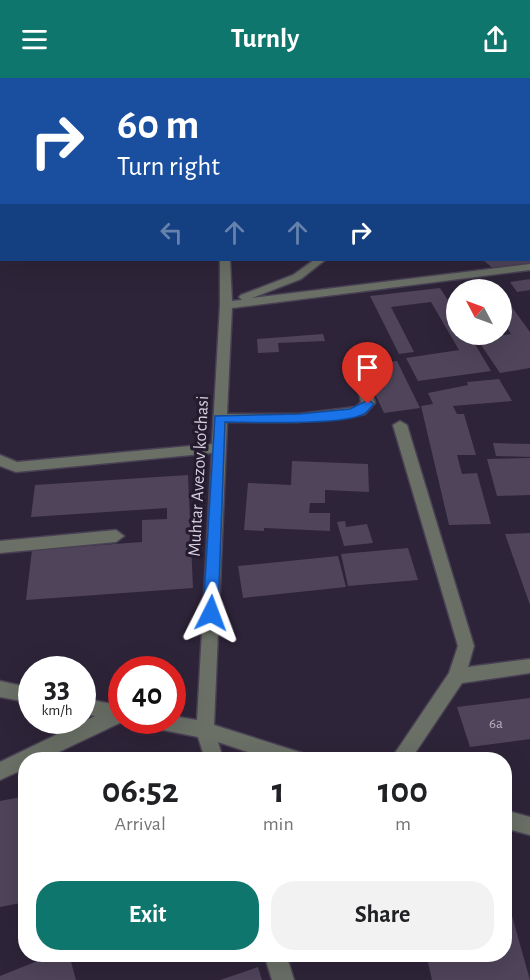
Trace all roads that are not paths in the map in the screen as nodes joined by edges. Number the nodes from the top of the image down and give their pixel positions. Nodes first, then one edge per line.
1 (225, 261) edge
2 (303, 261) edge
3 (319, 261) edge
4 (530, 267) edge
5 (297, 277) junction
6 (226, 305) junction
7 (359, 366) dead end
8 (219, 418) junction
9 (400, 425) dead end
10 (219, 448) junction
11 (0, 460) edge
12 (116, 536) dead end
13 (0, 547) edge
14 (530, 666) edge
15 (457, 675) junction
16 (0, 690) edge
17 (18, 693) edge
18 (108, 720) edge
19 (186, 726) edge
20 (205, 730) junction
21 (40, 752) edge
22 (212, 752) edge
23 (273, 752) edge
24 (405, 752) edge
25 (18, 763) edge
26 (0, 771) edge
27 (512, 821) edge
28 (530, 826) edge
29 (277, 962) edge
30 (283, 980) edge

1 - 6 street, Muhtar Avezov ko'chasi
2 - 5 street
3 - 5 street
4 - 6 street
5 - 6 street
6 - 8 street, Muhtar Avezov ko'chasi
7 - 8 street
8 - 10 street, Muhtar Avezov ko'chasi
9 - 15 street
10 - 11 street
10 - 20 street, Muhtar Avezov ko'chasi
12 - 13 street
14 - 15 street
15 - 24 street
16 - 17 street
18 - 21 street
19 - 20 street
20 - 22 street
20 - 23 street
25 - 26 street
27 - 28 street
29 - 30 street

